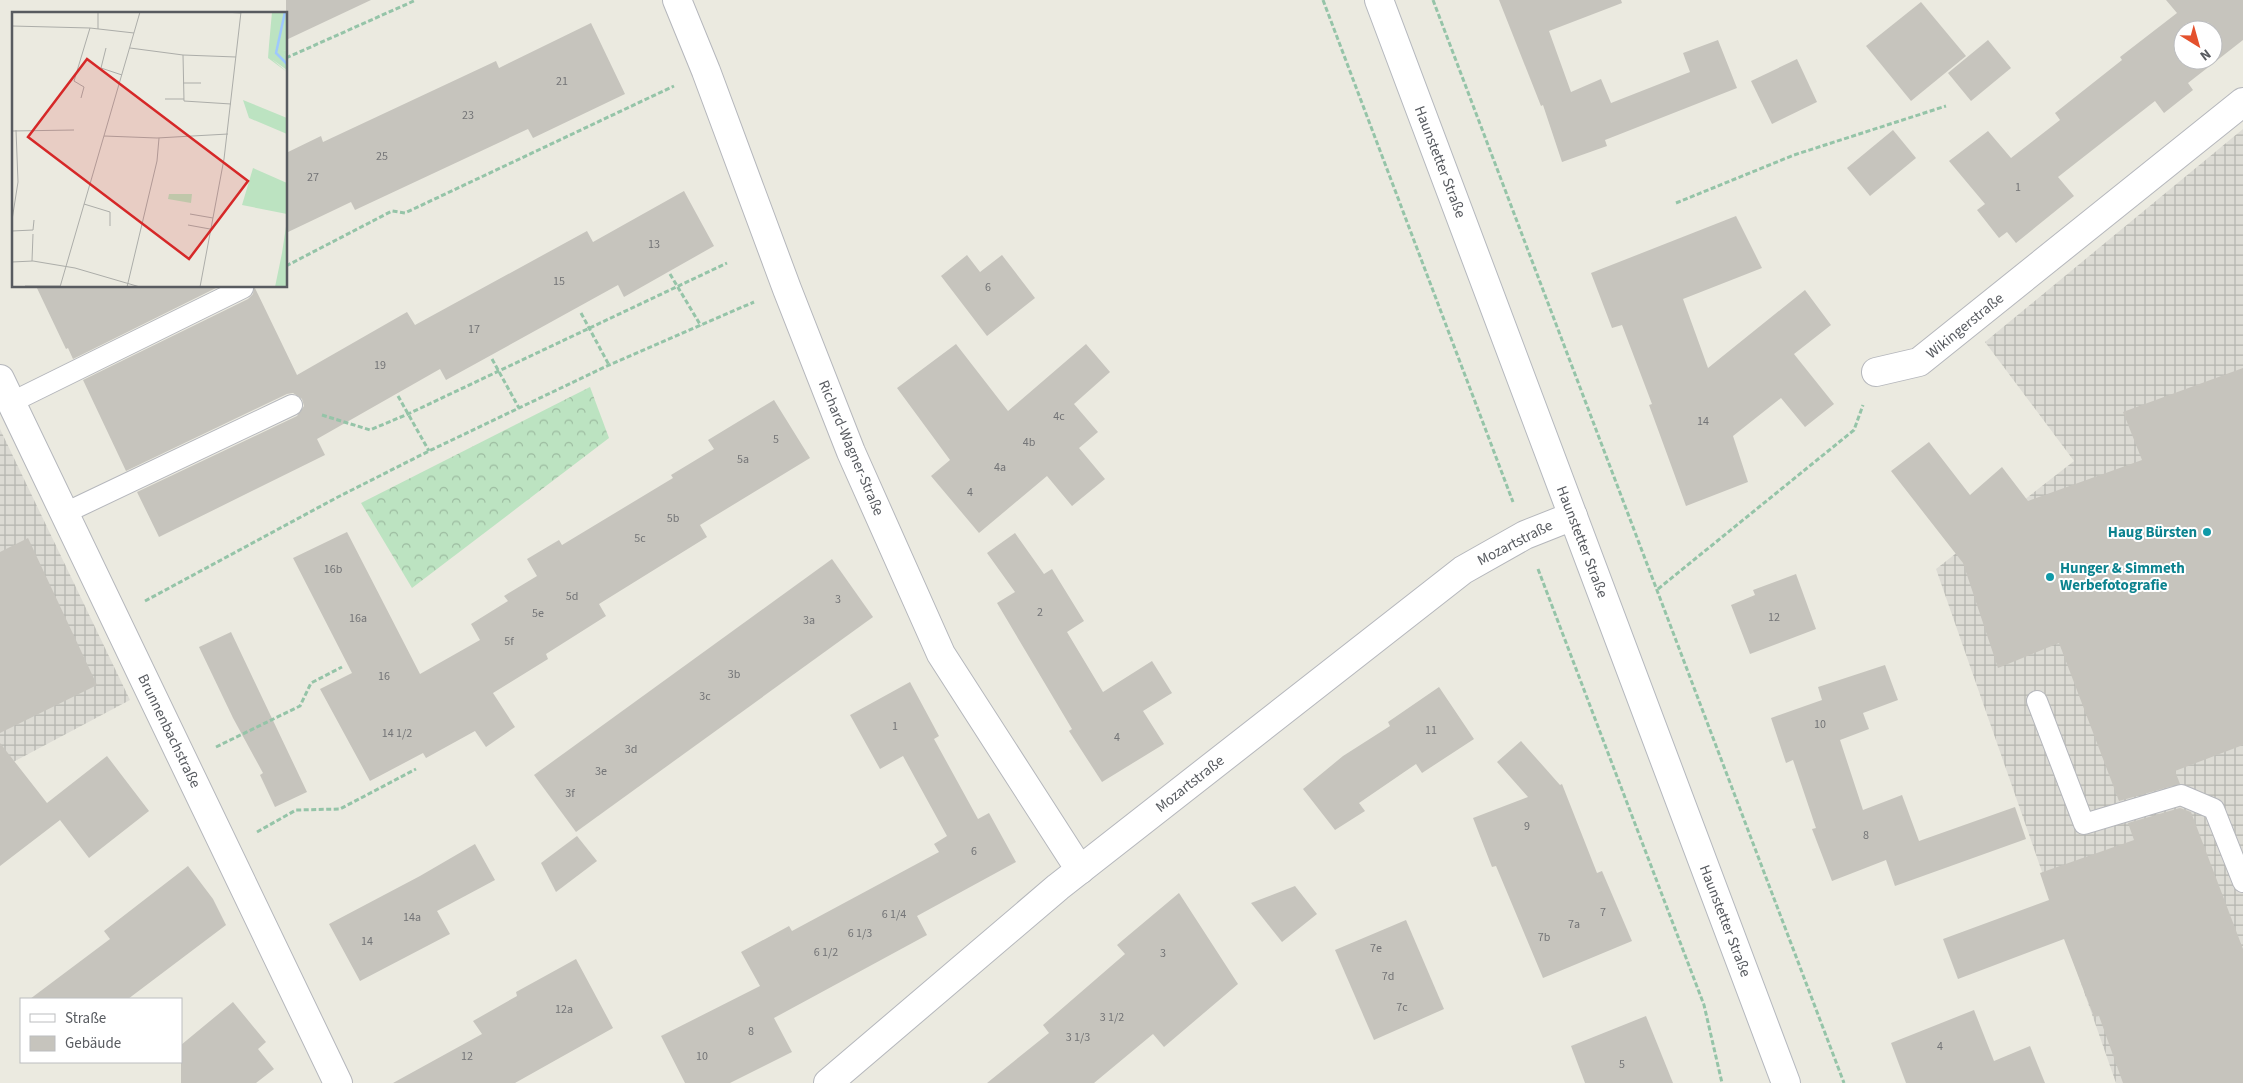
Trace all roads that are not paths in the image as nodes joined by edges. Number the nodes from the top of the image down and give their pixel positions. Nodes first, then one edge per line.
1 (677, 0) edge
2 (1379, 0) edge
3 (2243, 102) edge
4 (243, 288) dead end
5 (1876, 372) road end
6 (6, 390) edge
7 (292, 405) road end
8 (65, 513) junction
9 (1573, 516) junction
10 (2037, 701) dead end
11 (1080, 870) junction
12 (2243, 882) edge
13 (338, 1083) edge
14 (828, 1083) edge
15 (1786, 1083) edge

1 - 11 street, Richard-Wagner-Straße
2 - 9 street, Haunstetter Straße
3 - 5 street, Wikingerstraße
4 - 6 lane
6 - 8 street, Brunnenbachstraße
7 - 8 lane
8 - 13 street, Brunnenbachstraße
9 - 11 street, Mozartstraße
9 - 15 street, Haunstetter Straße
10 - 12 lane
11 - 14 street, Mozartstraße

